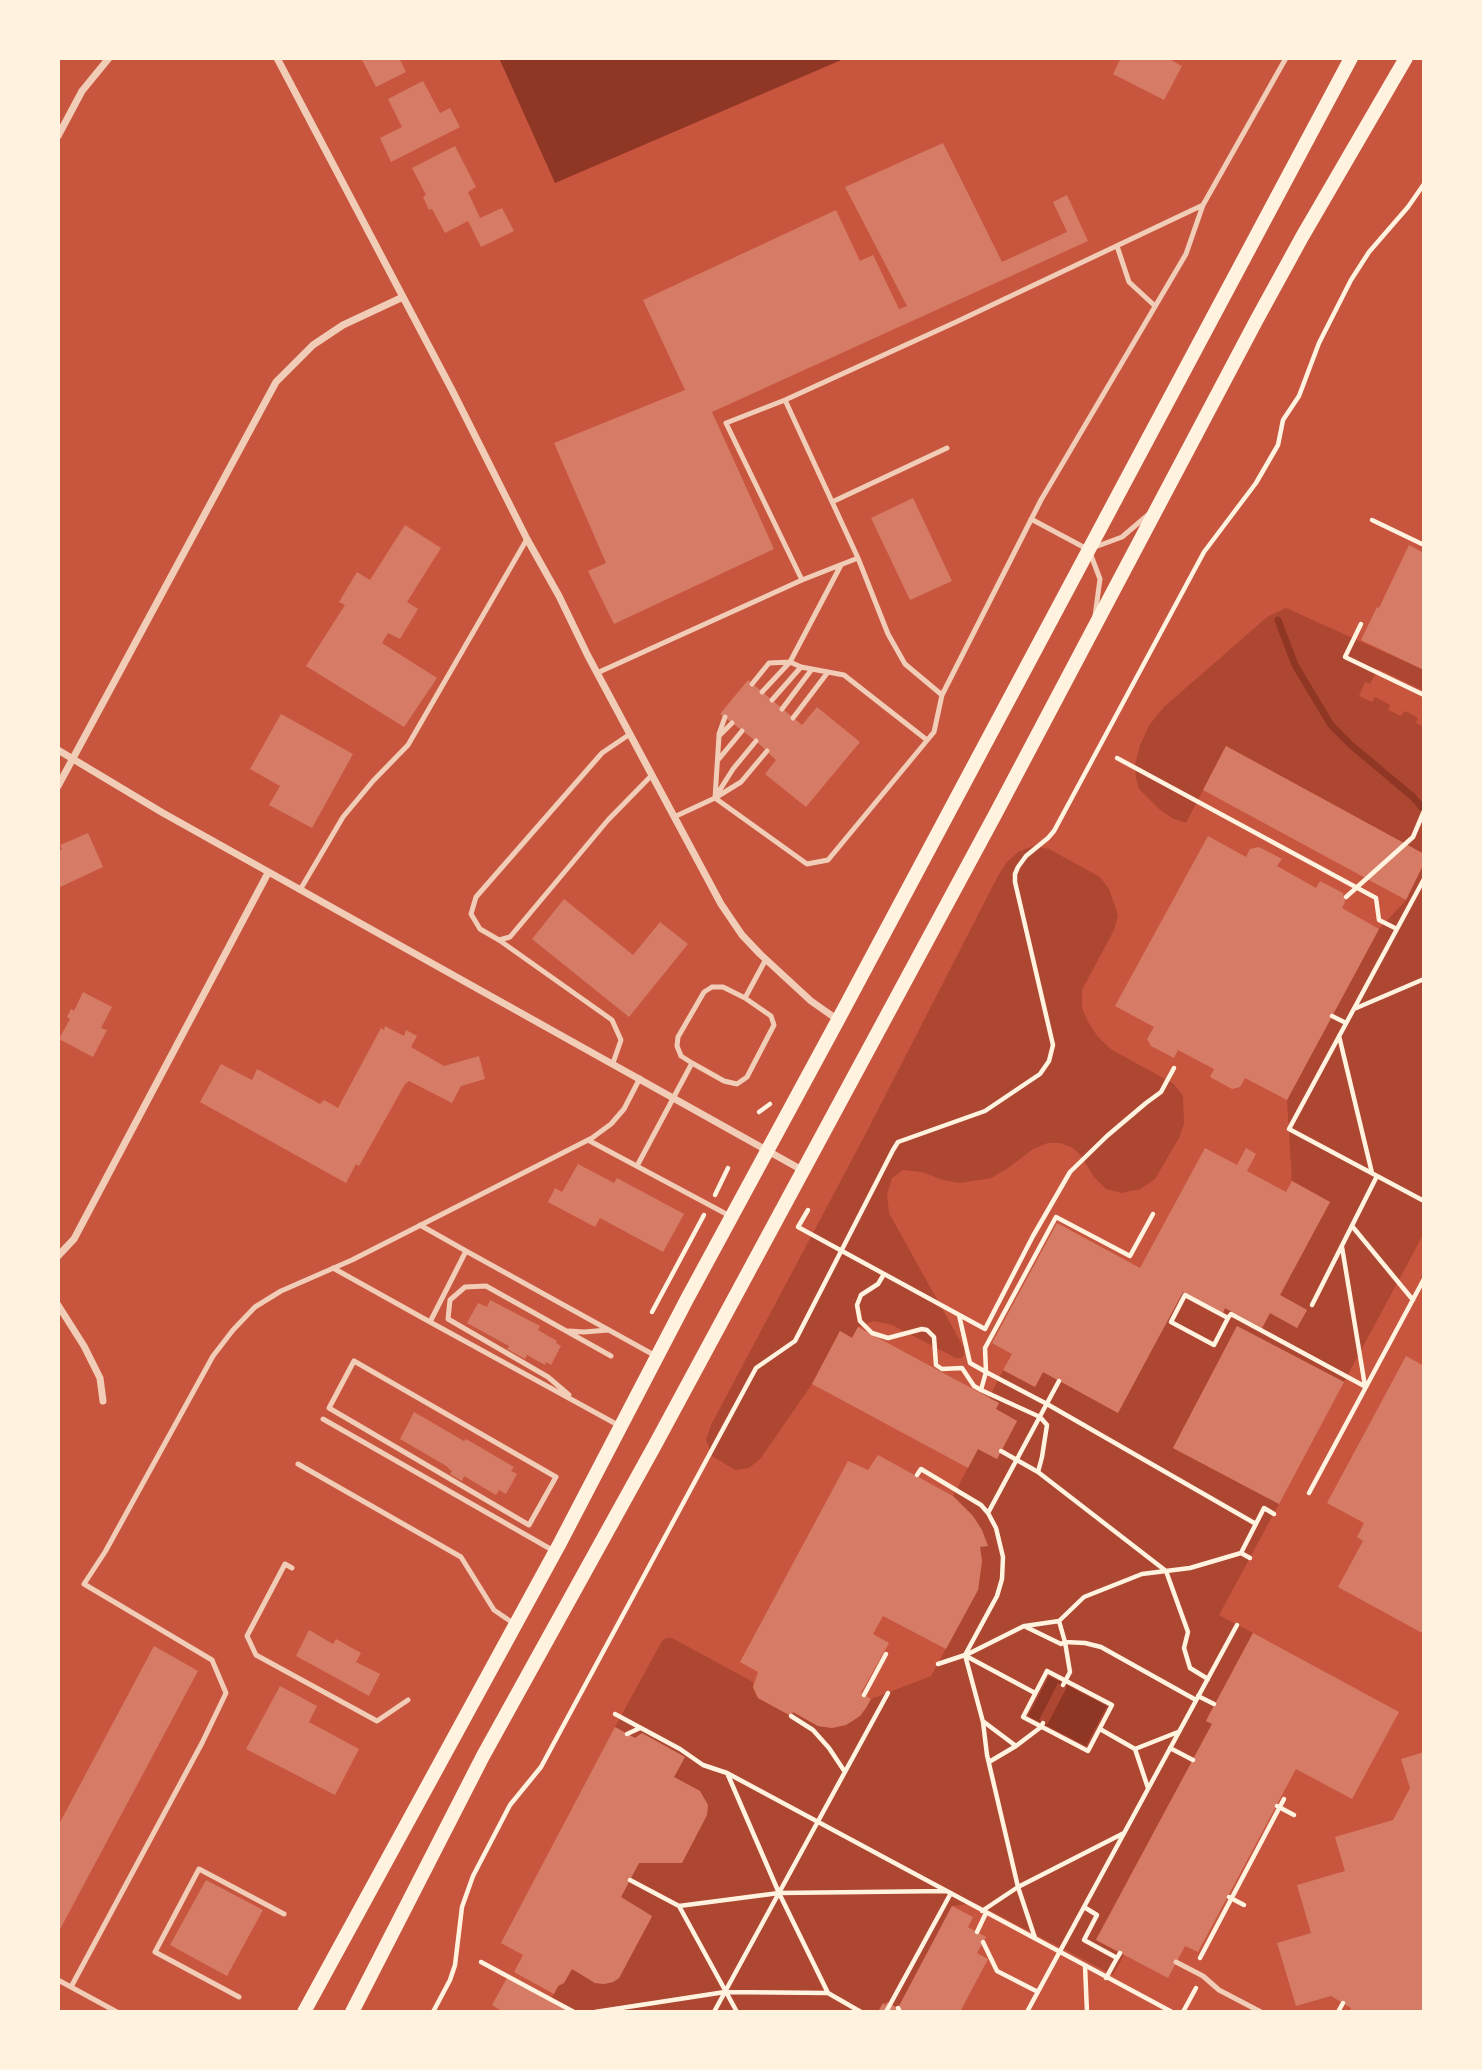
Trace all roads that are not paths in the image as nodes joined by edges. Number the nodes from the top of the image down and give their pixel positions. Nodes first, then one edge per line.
1 (109, 58) edge
2 (277, 58) edge
3 (1286, 58) edge
4 (1351, 58) edge
5 (1406, 58) edge
6 (58, 136) edge
7 (1203, 205) junction
8 (1117, 246) junction
9 (402, 297) junction
10 (1155, 306) junction
11 (785, 400) junction
12 (947, 448) dead end
13 (832, 502) junction
14 (1157, 507) junction
15 (1031, 519) junction
16 (527, 539) junction
17 (1089, 550) junction
18 (858, 558) junction
19 (841, 565) junction
20 (802, 580) junction
21 (1092, 630) junction
22 (790, 662) junction
23 (801, 667) junction
24 (812, 669) junction
25 (828, 672) junction
26 (597, 673) junction
27 (752, 684) dead end
28 (762, 692) dead end
29 (942, 695) junction
30 (772, 700) dead end
31 (782, 709) dead end
32 (725, 717) dead end
33 (793, 718) dead end
34 (732, 723) dead end
35 (742, 731) dead end
36 (630, 734) junction
37 (719, 736) junction
38 (927, 740) junction
39 (756, 741) dead end
40 (58, 750) edge
41 (767, 751) dead end
42 (74, 759) junction
43 (718, 761) junction
44 (652, 775) junction
45 (58, 786) edge
46 (715, 798) junction
47 (674, 817) junction
48 (268, 873) junction
49 (300, 890) junction
50 (499, 940) junction
51 (765, 959) junction
52 (745, 998) junction
53 (838, 1020) junction
54 (612, 1063) junction
55 (692, 1063) junction
56 (640, 1079) junction
57 (673, 1097) junction
58 (588, 1140) junction
59 (768, 1151) junction
60 (637, 1166) junction
61 (802, 1170) junction
62 (732, 1217) junction
63 (420, 1225) junction
64 (466, 1251) junction
65 (58, 1256) edge
66 (333, 1268) junction
67 (58, 1304) edge
68 (430, 1322) junction
69 (608, 1330) junction
70 (566, 1331) junction
71 (611, 1356) dead end
72 (657, 1357) junction
73 (103, 1401) dead end
74 (578, 1402) junction
75 (323, 1419) dead end
76 (621, 1426) junction
77 (298, 1464) dead end
78 (530, 1525) joint
79 (556, 1552) junction
80 (292, 1568) dead end
81 (516, 1624) junction
82 (408, 1700) dead end
83 (284, 1914) dead end
84 (1176, 1962) dead end
85 (58, 1980) edge
86 (71, 1987) junction
87 (239, 1997) dead end
88 (117, 2012) edge
89 (304, 2012) edge
90 (352, 2012) edge
91 (1261, 2012) edge

1 - 6 street
2 - 9 street
3 - 7 lane
4 - 17 main road
5 - 14 main road
7 - 8 lane
7 - 10 lane
8 - 10 lane
8 - 11 lane
9 - 16 street
9 - 42 street
10 - 15 lane
11 - 13 lane
11 - 20 lane
12 - 13 lane
13 - 18 lane
14 - 17 lane
14 - 21 main road
15 - 17 lane
15 - 29 lane
16 - 26 street
16 - 49 lane
17 - 21 lane
17 - 53 main road
18 - 19 lane
18 - 29 lane
19 - 20 lane
19 - 22 lane
20 - 26 lane
21 - 61 main road
22 - 23 lane
22 - 27 lane
22 - 28 lane
23 - 24 lane
23 - 30 lane
24 - 25 lane
24 - 31 lane
25 - 33 lane
25 - 38 lane
26 - 36 street
29 - 38 lane
32 - 37 lane
34 - 37 lane
35 - 43 lane
36 - 44 street
36 - 50 lane
37 - 43 lane
38 - 46 lane
39 - 46 lane
40 - 42 street
41 - 46 lane
42 - 45 street
42 - 48 street
43 - 46 lane
44 - 47 street
44 - 50 lane
46 - 47 lane
47 - 51 street
48 - 49 street
48 - 65 street
49 - 54 street
50 - 54 lane
51 - 52 lane
51 - 53 street
52 - 55 lane
52 - 55 lane
53 - 59 main road
54 - 56 street
55 - 57 lane
56 - 57 street
56 - 58 lane
57 - 59 street
57 - 60 lane
58 - 60 lane
58 - 63 lane
59 - 61 street
59 - 62 main road
60 - 62 lane
61 - 90 main road
62 - 72 main road
63 - 64 lane
63 - 66 lane
64 - 68 lane
64 - 69 lane
66 - 68 lane
66 - 86 lane
67 - 73 street
68 - 74 lane
69 - 70 lane
69 - 72 lane
70 - 71 lane
70 - 74 lane
72 - 76 main road
74 - 76 lane
75 - 79 lane
76 - 79 main road
77 - 81 lane
78 - 78 lane
79 - 81 main road
80 - 82 lane
81 - 89 main road
83 - 87 lane
84 - 91 lane
85 - 86 lane
86 - 88 lane

